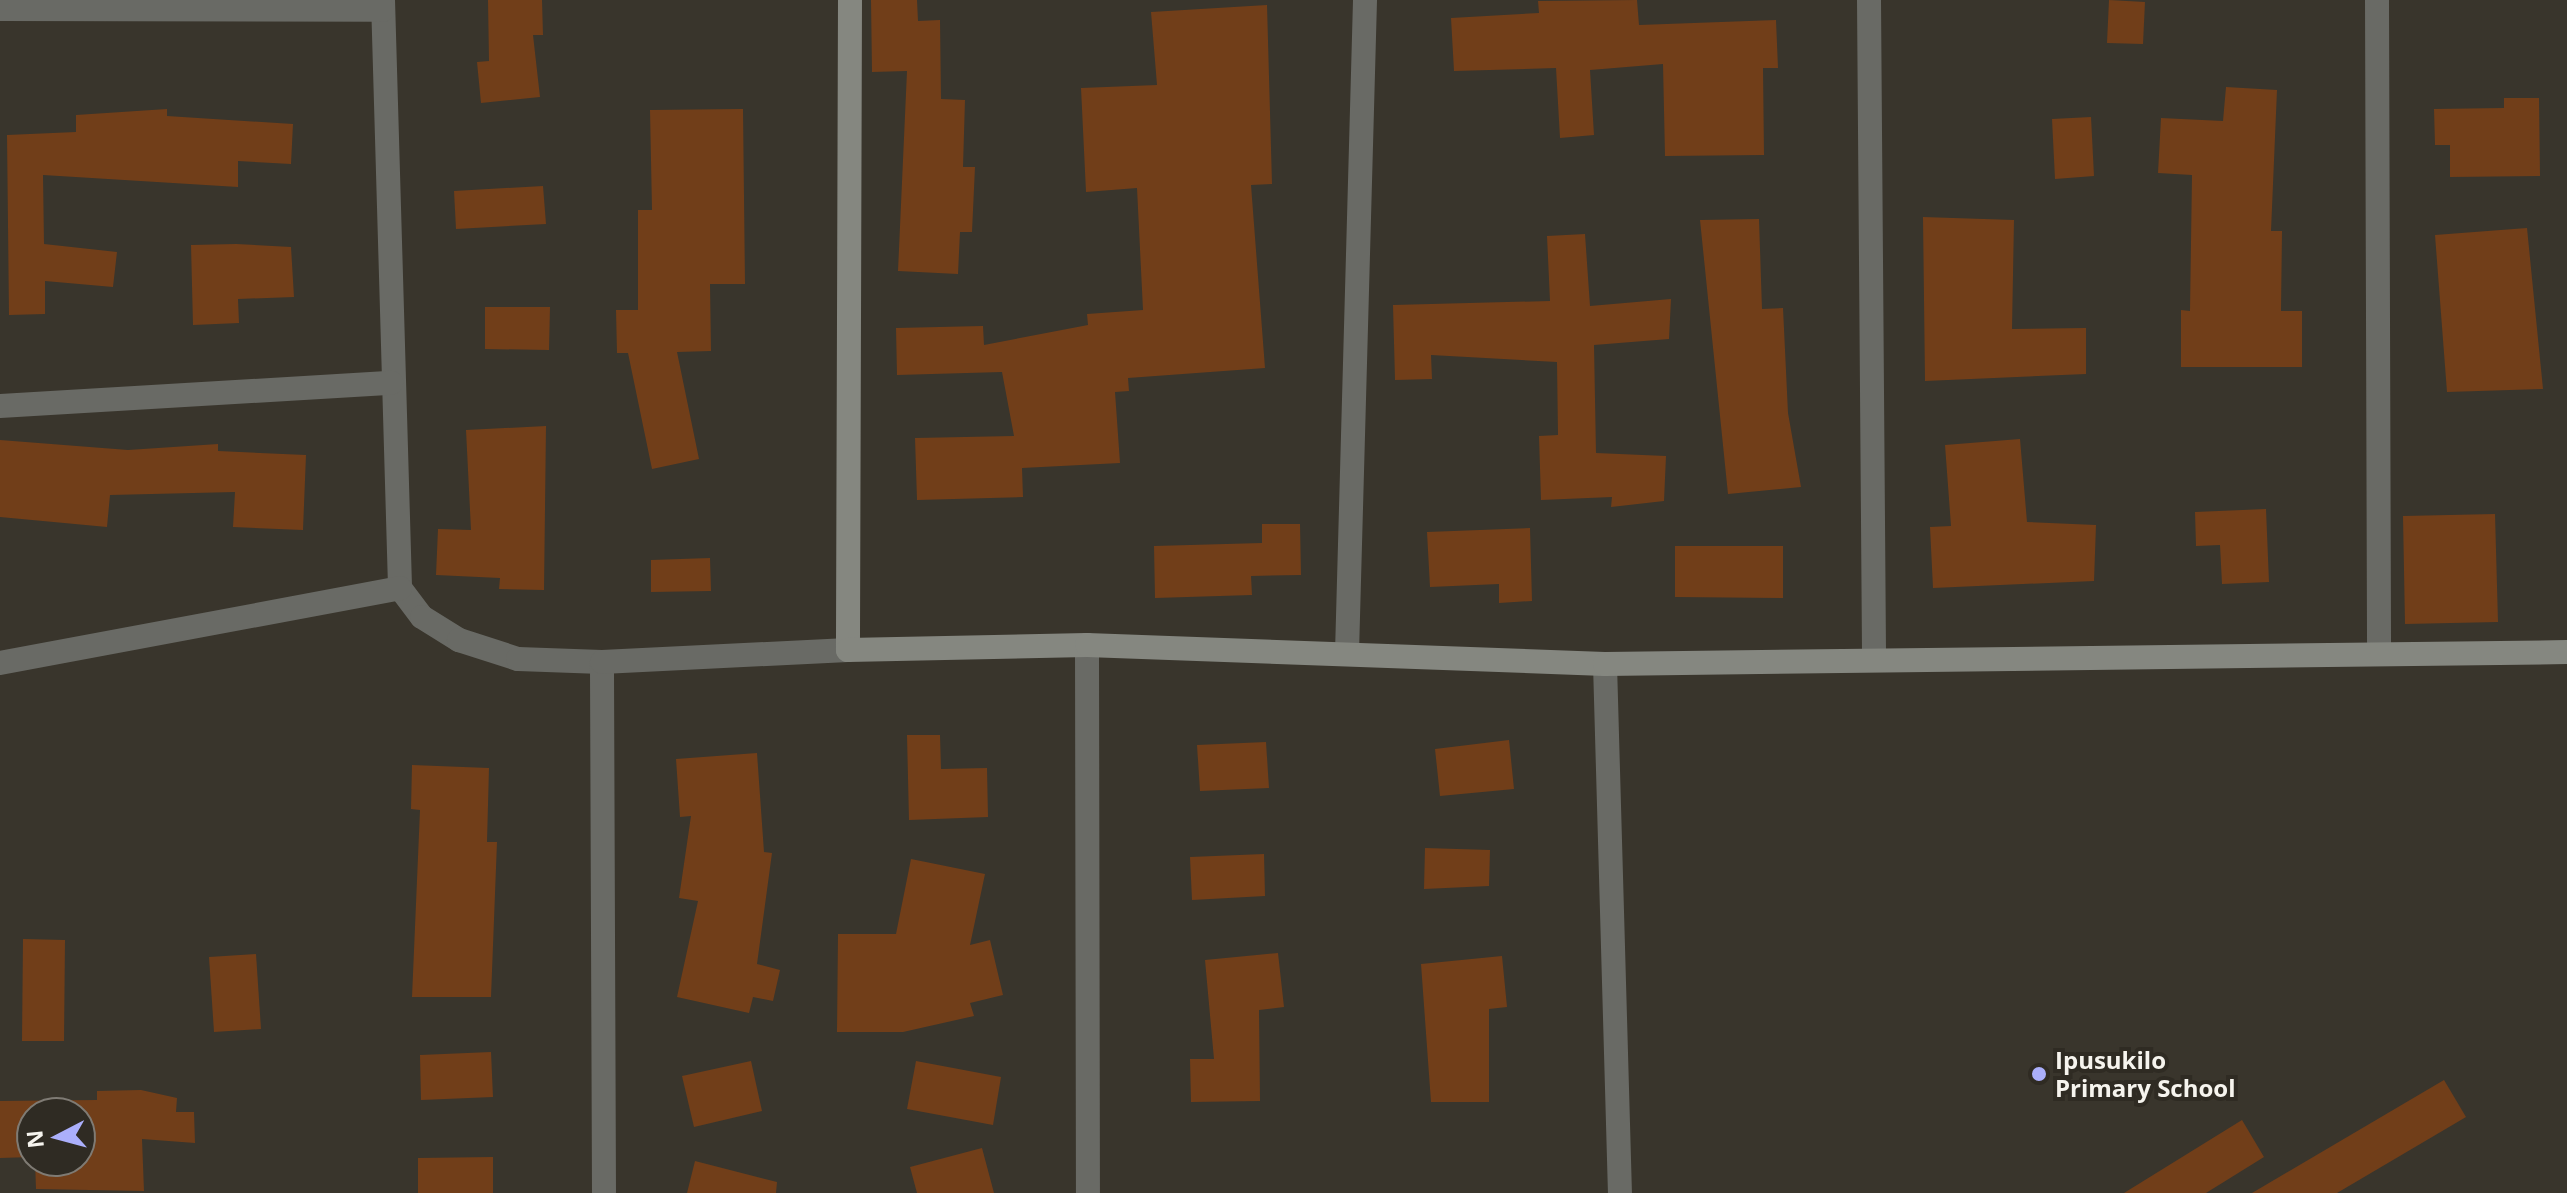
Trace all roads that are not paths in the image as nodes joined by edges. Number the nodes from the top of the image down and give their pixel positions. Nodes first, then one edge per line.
1 (850, 0) edge
2 (1365, 0) edge
3 (1869, 0) edge
4 (2377, 0) edge
5 (383, 5) edge
6 (0, 9) edge
7 (391, 383) junction
8 (0, 406) edge
9 (400, 588) junction
10 (1087, 645) junction
11 (848, 650) junction
12 (2379, 652) junction
13 (2567, 652) edge
14 (1347, 653) junction
15 (1874, 658) junction
16 (602, 662) junction
17 (0, 663) edge
18 (1605, 664) junction
19 (604, 1193) edge
20 (1088, 1193) edge
21 (1620, 1193) edge

1 - 11 street
2 - 14 street
3 - 15 street
4 - 12 street
5 - 6 street
5 - 7 street
7 - 8 street
7 - 9 street
9 - 16 street
9 - 17 street
10 - 11 street
10 - 14 street
10 - 20 street
11 - 16 street
12 - 13 street
12 - 15 street
14 - 18 street
15 - 18 street
16 - 19 street
18 - 21 street

